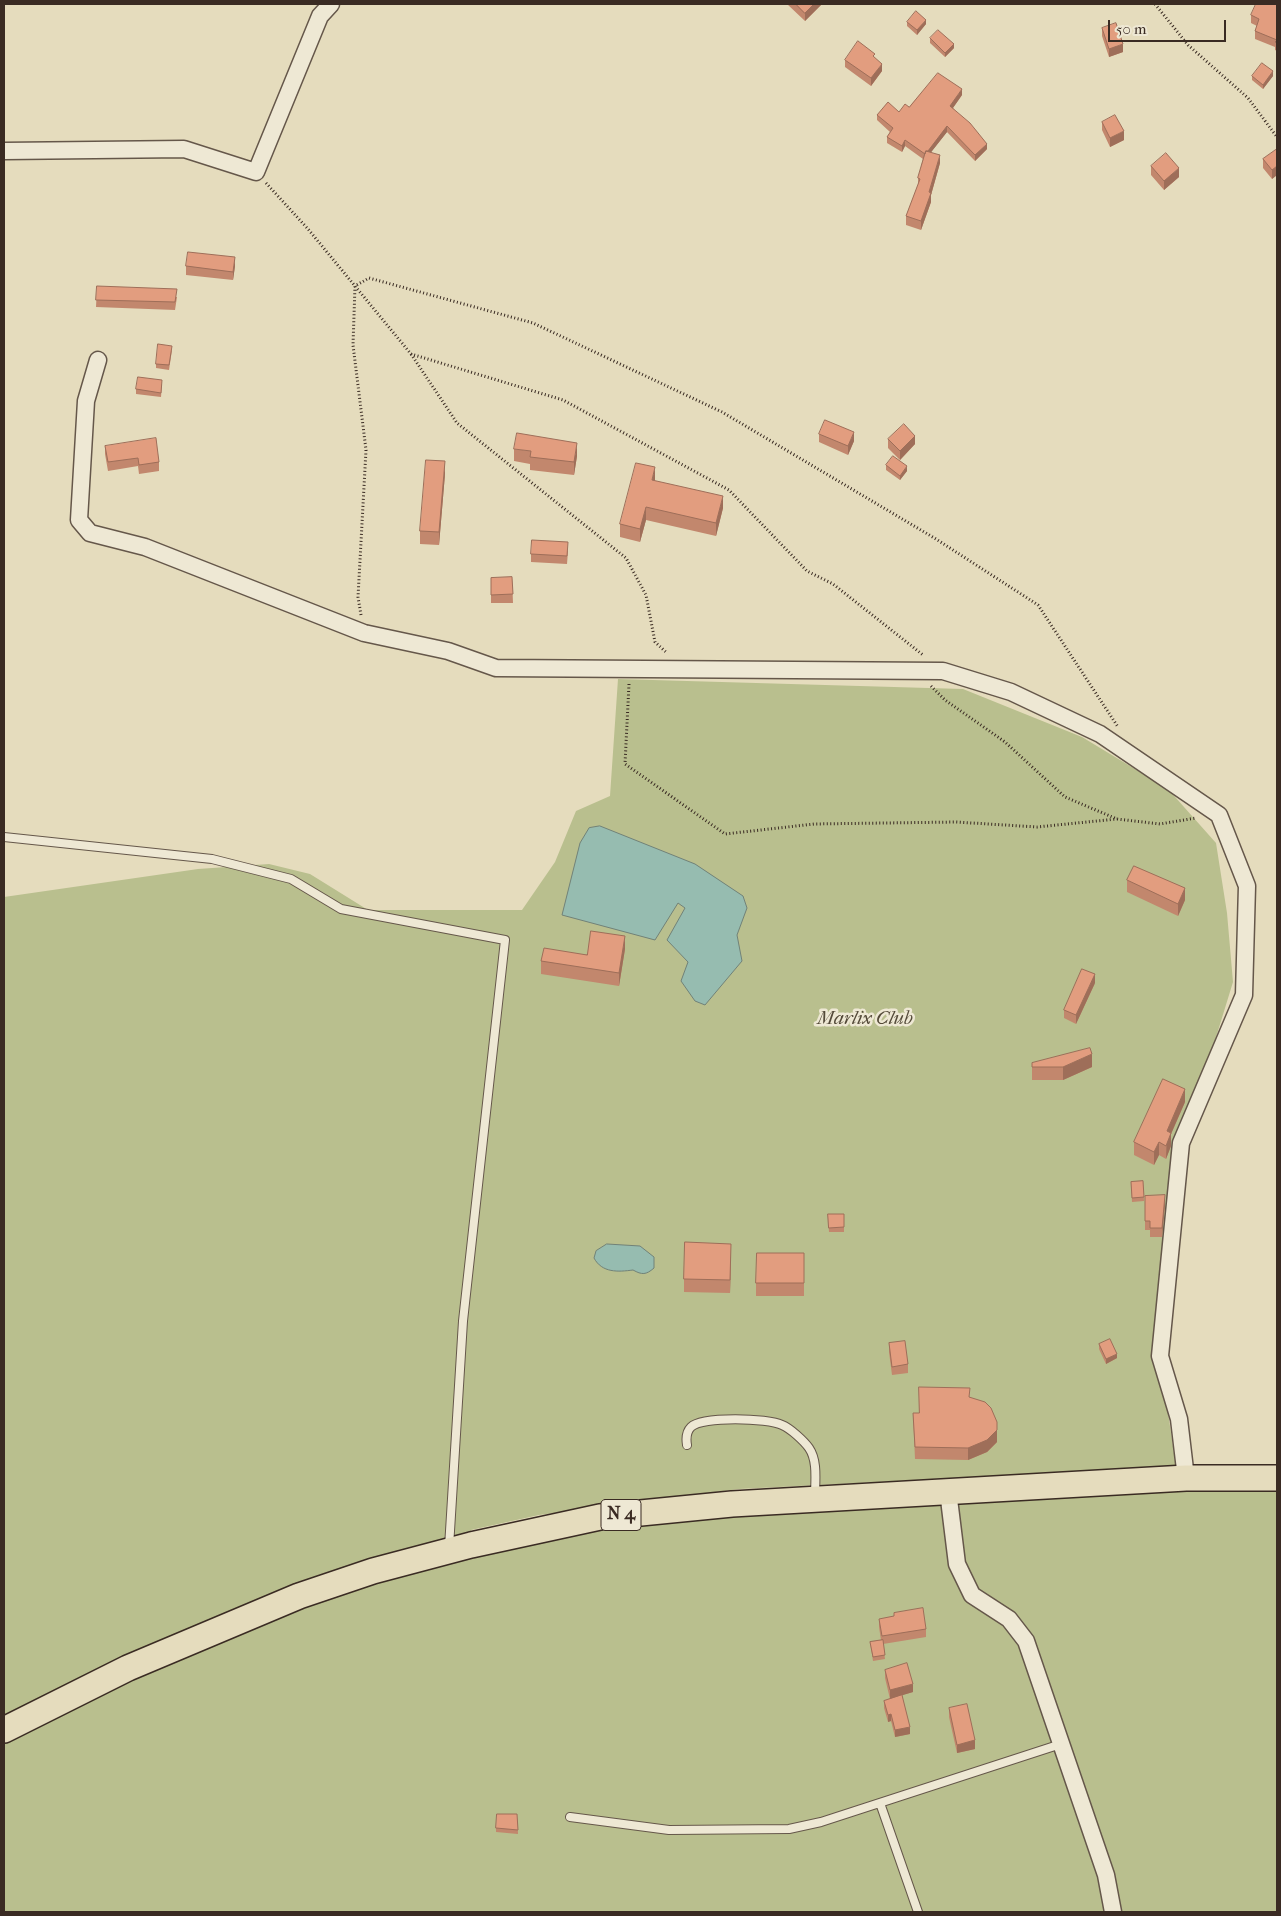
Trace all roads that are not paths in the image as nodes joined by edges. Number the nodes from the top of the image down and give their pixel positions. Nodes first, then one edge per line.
1 (323, 8) edge
2 (4, 151) edge
3 (98, 360) dead end
4 (4, 837) edge
5 (687, 1445) dead end
6 (1186, 1478) junction
7 (1277, 1478) edge
8 (948, 1492) junction
9 (815, 1499) junction
10 (449, 1551) junction
11 (4, 1730) edge
12 (1061, 1744) junction
13 (880, 1803) junction
14 (570, 1817) dead end
15 (918, 1912) edge
16 (1113, 1912) edge

1 - 2 street
3 - 6 street
4 - 10 lane
5 - 9 lane
6 - 7 main road, N 4
6 - 8 main road, N 4
8 - 9 main road, N 4
8 - 12 street
9 - 10 main road, N 4
10 - 11 main road, N 4
12 - 13 lane
12 - 16 street
13 - 14 lane
13 - 15 lane

